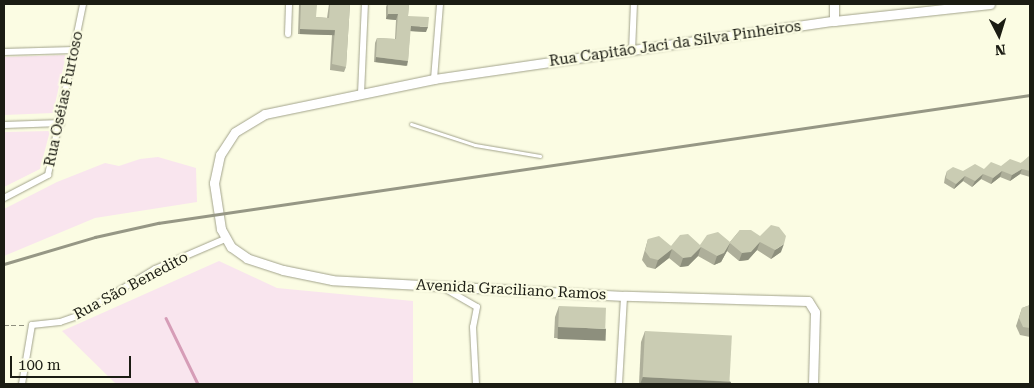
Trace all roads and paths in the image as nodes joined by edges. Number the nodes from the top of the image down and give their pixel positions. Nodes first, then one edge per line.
1 (83, 4) edge
2 (290, 4) edge
3 (365, 4) edge
4 (440, 4) edge
5 (634, 4) edge
6 (834, 4) edge
7 (990, 4) edge
8 (834, 21) junction
9 (288, 34) dead end
10 (74, 50) junction
11 (632, 51) junction
12 (4, 52) edge
13 (434, 79) junction
14 (361, 94) junction
15 (61, 123) junction
16 (411, 124) dead end
17 (4, 125) edge
18 (540, 156) dead end
19 (4, 198) edge
20 (225, 239) junction
21 (441, 287) junction
22 (624, 296) junction
23 (4, 325) edge
24 (32, 325) junction
25 (22, 384) edge
26 (476, 384) edge
27 (619, 384) edge
28 (813, 384) edge

1 - 10 street, Rua Oséias Furtoso
2 - 9 street
3 - 14 street
4 - 13 street
5 - 11 street
6 - 8 street
7 - 8 street, Rua Capitão Jaci da Silva Pinheiros
8 - 11 street, Rua Capitão Jaci da Silva Pinheiros
10 - 12 street
10 - 15 street, Rua Oséias Furtoso
11 - 13 street, Rua Capitão Jaci da Silva Pinheiros
13 - 14 street, Rua Capitão Jaci da Silva Pinheiros
14 - 20 street, Rua Capitão Jaci da Silva Pinheiros
15 - 17 street
15 - 19 street, Rua Oséias Furtoso
16 - 18 lane
20 - 21 street, Avenida Graciliano Ramos
20 - 24 street, Rua São Benedito
21 - 22 street, Avenida Graciliano Ramos
21 - 26 street
22 - 27 street
22 - 28 street, Avenida Graciliano Ramos
23 - 24 path
24 - 25 street

